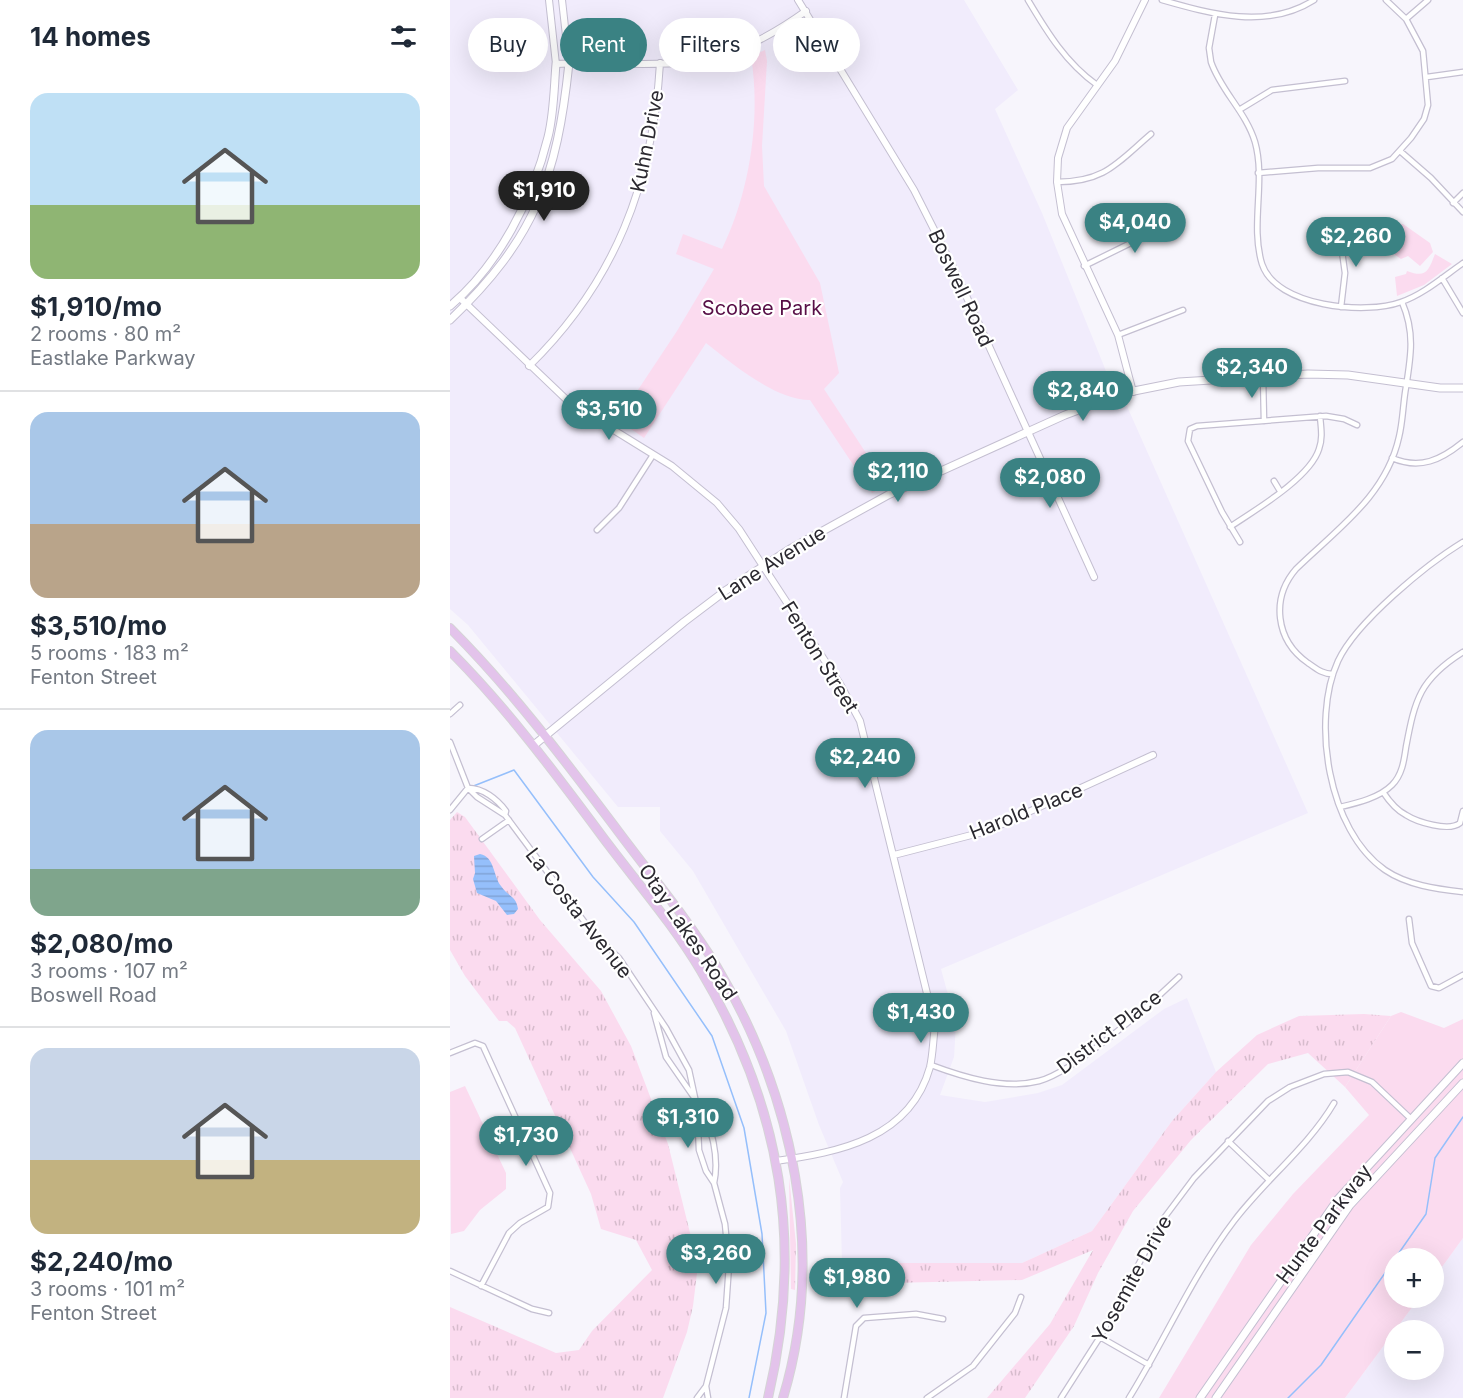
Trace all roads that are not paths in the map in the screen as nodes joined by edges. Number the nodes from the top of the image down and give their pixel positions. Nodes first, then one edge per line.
1 (549, 0) edge
2 (562, 0) edge
3 (798, 0) edge
4 (1145, 0) edge
5 (1162, 0) edge
6 (1314, 0) edge
7 (1386, 0) edge
8 (1428, 0) edge
9 (1030, 1) edge
10 (806, 11) junction
11 (1215, 15) junction
12 (564, 18) edge
13 (1406, 19) junction
14 (761, 39) edge
15 (556, 64) junction
16 (560, 64) edge
17 (568, 72) edge
18 (660, 72) edge
19 (1463, 72) edge
20 (1427, 77) junction
21 (1345, 81) dead end
22 (1097, 85) junction
23 (1239, 110) junction
24 (1151, 134) dead end
25 (1400, 151) junction
26 (1258, 173) junction
27 (1057, 182) junction
28 (1463, 193) edge
29 (1453, 203) junction
30 (1463, 212) edge
31 (1172, 219) dead end
32 (1340, 230) dead end
33 (1463, 263) edge
34 (1084, 266) junction
35 (1442, 278) junction
36 (459, 298) junction
37 (1402, 302) junction
38 (466, 305) junction
39 (450, 306) edge
40 (1341, 307) junction
41 (1183, 310) dead end
42 (1463, 314) edge
43 (450, 320) edge
44 (1118, 335) junction
45 (529, 366) junction
46 (1263, 377) junction
47 (1407, 383) junction
48 (1463, 388) edge
49 (1132, 392) junction
50 (1320, 416) junction
51 (1264, 421) junction
52 (1357, 425) dead end
53 (1028, 432) junction
54 (1463, 442) edge
55 (653, 455) junction
56 (1392, 458) junction
57 (1274, 481) dead end
58 (1280, 491) junction
59 (1230, 527) junction
60 (597, 530) dead end
61 (1240, 542) dead end
62 (1463, 542) edge
63 (764, 566) junction
64 (1094, 577) dead end
65 (450, 628) edge
66 (450, 651) edge
67 (1463, 652) edge
68 (1332, 674) junction
69 (460, 705) dead end
70 (450, 714) edge
71 (546, 736) junction
72 (450, 742) edge
73 (534, 745) junction
74 (1153, 755) dead end
75 (468, 788) junction
76 (1383, 792) junction
77 (1341, 807) junction
78 (450, 810) edge
79 (1463, 811) edge
80 (507, 817) junction
81 (482, 839) dead end
82 (894, 855) junction
83 (1463, 892) edge
84 (1409, 919) dead end
85 (1463, 975) edge
86 (1179, 977) dead end
87 (653, 1010) junction
88 (450, 1053) edge
89 (1463, 1063) edge
90 (931, 1065) junction
91 (1463, 1083) edge
92 (695, 1098) junction
93 (1334, 1103) dead end
94 (697, 1107) junction
95 (1410, 1118) junction
96 (1228, 1141) junction
97 (793, 1159) junction
98 (776, 1161) junction
99 (1268, 1179) junction
100 (714, 1182) junction
101 (450, 1271) edge
102 (482, 1286) junction
103 (1022, 1298) dead end
104 (549, 1313) dead end
105 (943, 1319) dead end
106 (1100, 1337) junction
107 (1149, 1365) junction
108 (706, 1386) junction
109 (697, 1398) edge
110 (708, 1398) edge
111 (768, 1398) edge
112 (783, 1398) edge
113 (844, 1398) edge
114 (927, 1398) edge
115 (1061, 1398) edge
116 (1128, 1398) edge
117 (1200, 1398) edge
118 (1216, 1398) edge

1 - 15 street
2 - 12 street
3 - 10 street, Boswell Road
4 - 22 street
5 - 11 street
6 - 11 street
7 - 13 street
8 - 13 street
9 - 22 street
10 - 14 street
10 - 53 street, Boswell Road
11 - 23 street
13 - 20 street
15 - 16 street
15 - 36 main road
17 - 38 main road
18 - 45 street, Kuhn Drive
19 - 20 street
20 - 25 street
21 - 23 street
22 - 27 street
23 - 26 street
24 - 27 street
25 - 26 street
25 - 29 street
26 - 40 street
27 - 34 street
28 - 29 street
29 - 30 street
31 - 34 street
32 - 40 street
33 - 35 street
34 - 44 street
35 - 37 street
35 - 42 street
36 - 38 street, Fenton Street
36 - 39 main road
37 - 40 street
37 - 47 street
38 - 43 main road
38 - 45 street, Fenton Street
41 - 44 street
44 - 49 street
45 - 55 street, Fenton Street
46 - 47 main road, Lane Avenue
46 - 49 main road, Lane Avenue
46 - 51 street
47 - 48 main road, Lane Avenue
47 - 56 street
49 - 53 main road, Lane Avenue
50 - 51 street
50 - 52 street
50 - 58 street
51 - 59 street
53 - 63 main road, Lane Avenue
53 - 64 street, Boswell Road
54 - 56 street
55 - 60 street
55 - 63 street, Fenton Street
56 - 68 street
57 - 58 street
58 - 59 street
59 - 61 street
62 - 68 street
63 - 71 main road, Lane Avenue
63 - 82 street, Fenton Street
65 - 71 main road, Otay Lakes Road
66 - 73 main road, Otay Lakes Road
67 - 76 street
68 - 77 street
69 - 70 street
71 - 73 main road, Lane Avenue
71 - 97 main road, Otay Lakes Road
72 - 75 street
73 - 98 main road, Otay Lakes Road
74 - 82 street, Harold Place
75 - 78 street
75 - 80 street, La Costa Avenue
76 - 77 street
76 - 79 street
77 - 83 street
80 - 81 street
80 - 87 street, La Costa Avenue
82 - 90 street, Fenton Street
84 - 85 street
86 - 90 street, District Place
87 - 92 street, La Costa Avenue
87 - 92 street, La Costa Avenue
88 - 102 street
89 - 95 main road, Hunte Parkway
90 - 97 street, Fenton Street
91 - 118 main road, Hunte Parkway
92 - 94 street, La Costa Avenue
93 - 99 street
94 - 100 street, La Costa Avenue
94 - 100 street, La Costa Avenue
95 - 96 street, Yosemite Drive
95 - 117 main road, Hunte Parkway
96 - 99 street
96 - 106 street, Yosemite Drive
97 - 98 street, Fenton Street
97 - 112 main road, Otay Lakes Road
98 - 111 main road, Otay Lakes Road
99 - 107 street
100 - 108 street, La Costa Avenue
101 - 102 street
102 - 104 street
103 - 114 street
105 - 113 street
106 - 107 street
106 - 115 street, Yosemite Drive
107 - 116 street
108 - 109 street, La Costa Avenue
108 - 110 street, La Costa Avenue

